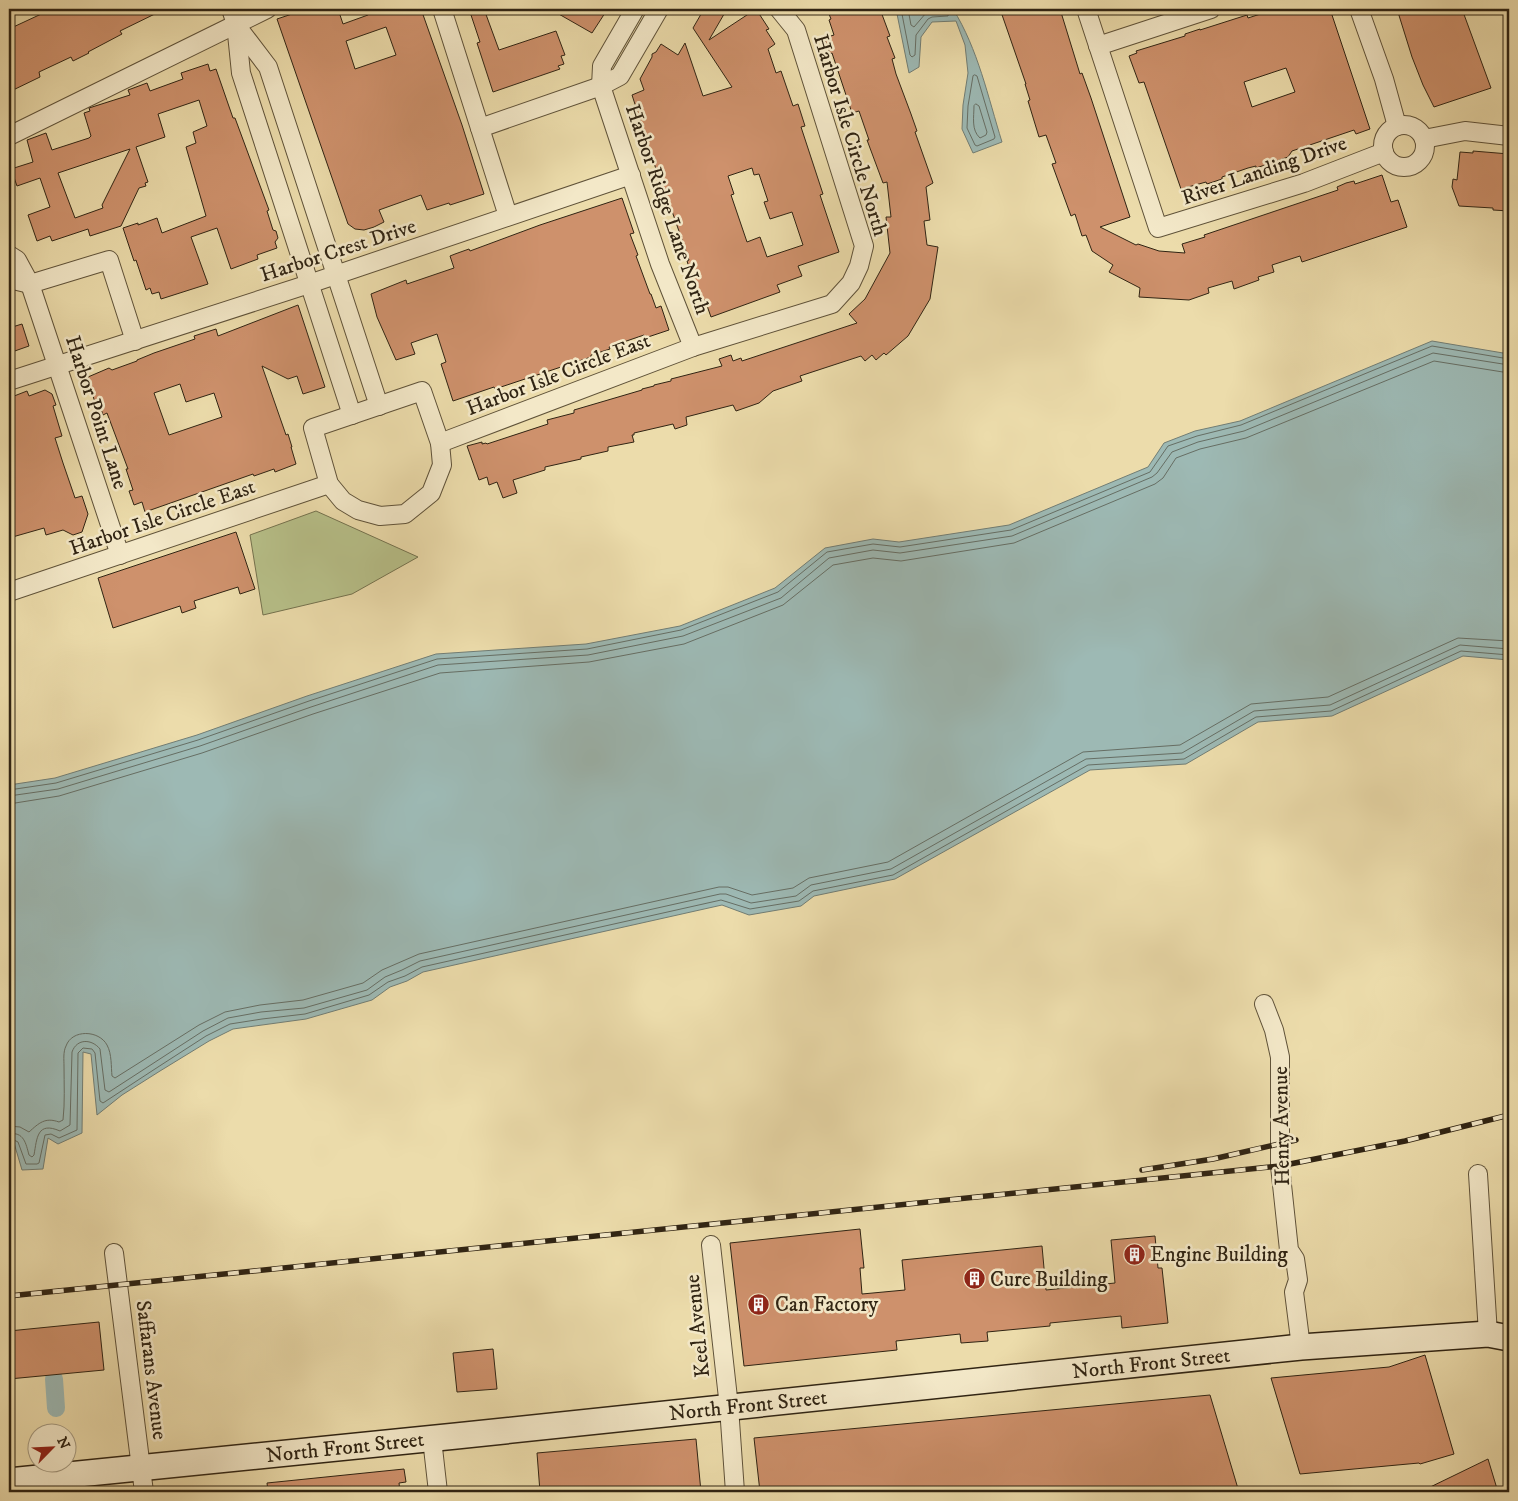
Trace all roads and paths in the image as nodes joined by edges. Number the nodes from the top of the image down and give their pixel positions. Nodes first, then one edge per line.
1 (267, 9) edge
2 (442, 9) edge
3 (635, 9) edge
4 (659, 9) edge
5 (779, 9) edge
6 (1086, 9) edge
7 (1211, 9) edge
8 (1359, 9) edge
9 (233, 16) edge
10 (1098, 46) junction
11 (601, 86) junction
12 (1397, 126) junction
13 (480, 128) junction
14 (9, 136) edge
15 (1509, 136) edge
16 (1424, 139) junction
17 (1384, 152) junction
18 (631, 175) junction
19 (508, 216) junction
20 (9, 255) edge
21 (336, 275) junction
22 (9, 279) edge
23 (30, 284) junction
24 (309, 284) junction
25 (135, 341) junction
26 (693, 347) junction
27 (58, 365) junction
28 (9, 382) edge
29 (379, 406) junction
30 (352, 415) junction
31 (440, 443) junction
32 (329, 484) junction
33 (120, 555) junction
34 (9, 592) edge
35 (1264, 1004) dead end
36 (1478, 1174) dead end
37 (711, 1245) dead end
38 (114, 1253) dead end
39 (1499, 1336) edge
40 (1301, 1347) junction
41 (729, 1407) junction
42 (432, 1439) junction
43 (142, 1467) junction
44 (9, 1481) edge
45 (144, 1492) edge
46 (438, 1492) edge
47 (735, 1492) edge

1 - 9 street
2 - 13 street
3 - 11 street
4 - 11 street
5 - 26 street, Harbor Isle Circle North
6 - 10 street
7 - 10 street
8 - 12 street
9 - 14 street
9 - 21 street
9 - 24 street
10 - 17 street, River Landing Drive
11 - 13 street
11 - 18 street, Harbor Ridge Lane North
12 - 16 street
12 - 17 street
13 - 19 street
15 - 16 street
16 - 17 street
18 - 19 street, Harbor Crest Drive
18 - 26 street, Harbor Ridge Lane North
19 - 21 street, Harbor Crest Drive
20 - 23 street, Harbor Point Lane
21 - 24 street, Harbor Crest Drive
21 - 29 street
22 - 23 street
23 - 25 street
23 - 27 street, Harbor Point Lane
24 - 25 street, Harbor Crest Drive
24 - 30 street
25 - 27 street, Harbor Crest Drive
26 - 31 street, Harbor Isle Circle East
27 - 28 street, Harbor Crest Drive
27 - 33 street, Harbor Point Lane
29 - 30 street
29 - 31 street
30 - 32 street
31 - 32 street
32 - 33 street, Harbor Isle Circle East
33 - 34 street, Harbor Isle Circle East
35 - 40 street, Henry Avenue
36 - 39 street
37 - 41 street, Keel Avenue
38 - 43 street, Saffarans Avenue
39 - 40 street, North Front Street
40 - 41 street, North Front Street
41 - 42 street, North Front Street
41 - 47 street, Keel Avenue
42 - 43 street, North Front Street
42 - 46 street
43 - 44 street, North Front Street
43 - 45 street, Saffarans Avenue

